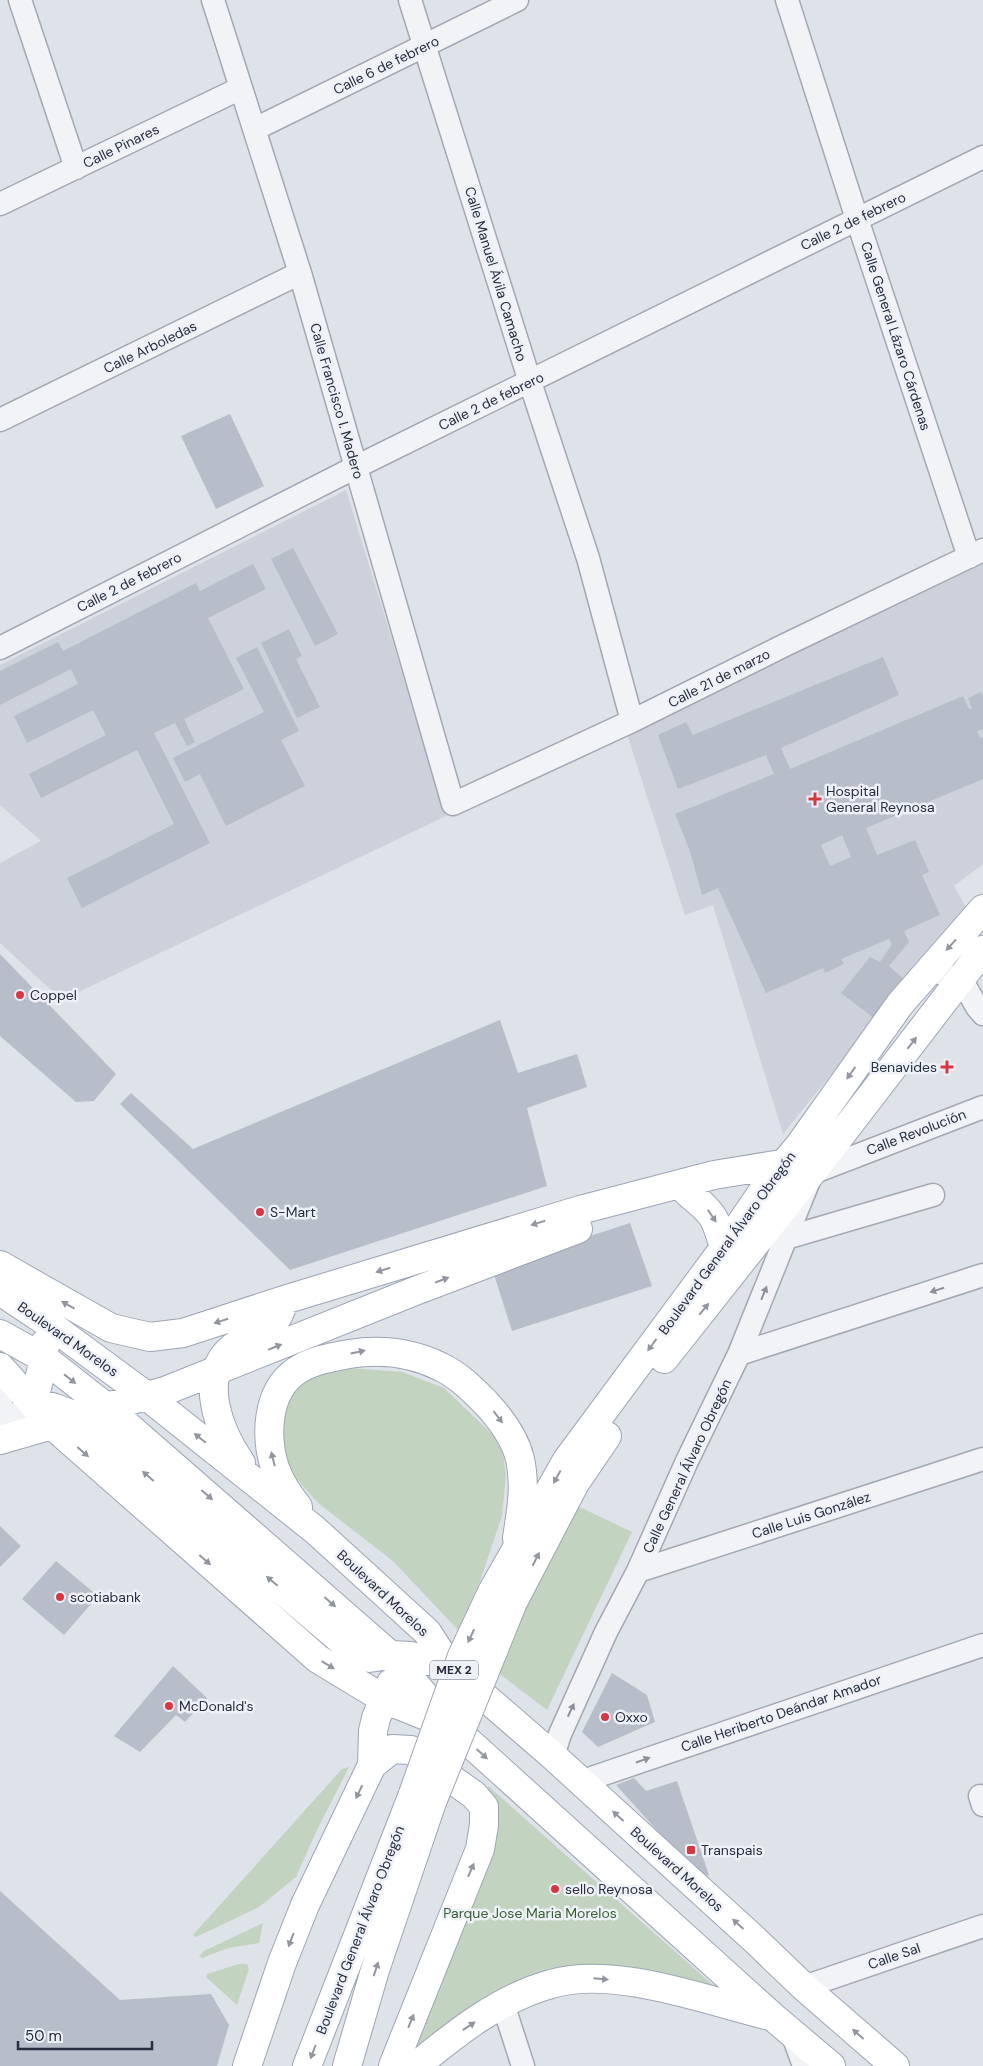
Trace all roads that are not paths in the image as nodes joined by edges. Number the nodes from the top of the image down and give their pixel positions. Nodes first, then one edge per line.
1 (20, 0) edge
2 (213, 0) edge
3 (410, 0) edge
4 (517, 0) edge
5 (787, 0) edge
6 (424, 46) junction
7 (241, 88) junction
8 (255, 129) junction
9 (983, 158) edge
10 (76, 168) junction
11 (0, 204) edge
12 (857, 218) junction
13 (300, 273) junction
14 (530, 382) junction
15 (0, 420) edge
16 (356, 467) junction
17 (976, 554) edge
18 (1, 644) edge
19 (632, 721) junction
20 (453, 804) joint
21 (983, 908) edge
22 (983, 950) edge
23 (928, 970) junction
24 (970, 983) edge
25 (983, 1014) edge
26 (983, 1107) edge
27 (828, 1163) junction
28 (778, 1171) junction
29 (688, 1193) junction
30 (933, 1195) dead end
31 (786, 1238) junction
32 (724, 1248) junction
33 (0, 1265) edge
34 (983, 1275) edge
35 (0, 1291) edge
36 (415, 1291) junction
37 (284, 1300) junction
38 (45, 1321) junction
39 (0, 1334) edge
40 (739, 1354) junction
41 (45, 1359) junction
42 (0, 1367) edge
43 (217, 1370) junction
44 (0, 1378) edge
45 (148, 1396) junction
46 (32, 1404) junction
47 (106, 1407) junction
48 (0, 1412) edge
49 (78, 1417) junction
50 (52, 1425) junction
51 (0, 1426) edge
52 (0, 1440) edge
53 (983, 1459) edge
54 (258, 1484) junction
55 (316, 1530) junction
56 (515, 1554) junction
57 (638, 1571) junction
58 (502, 1597) junction
59 (983, 1645) edge
60 (390, 1654) junction
61 (449, 1666) junction
62 (384, 1698) junction
63 (450, 1725) junction
64 (553, 1756) junction
65 (372, 1765) junction
66 (580, 1782) junction
67 (423, 1798) junction
68 (983, 1926) edge
69 (804, 1987) junction
70 (503, 2004) junction
71 (783, 2025) junction
72 (247, 2066) edge
73 (307, 2066) edge
74 (347, 2066) edge
75 (393, 2066) edge
76 (416, 2066) edge
77 (523, 2066) edge
78 (804, 2066) edge
79 (831, 2066) edge
80 (895, 2066) edge

1 - 10 street
2 - 7 street, Calle Francisco I. Madero
3 - 6 street, Calle Manuel Ávila Camacho
4 - 6 street, Calle 6 de febrero
5 - 12 street, Calle General Lázaro Cárdenas
6 - 8 street, Calle 6 de febrero
6 - 14 street, Calle Manuel Ávila Camacho
7 - 8 street, Calle Francisco I. Madero
7 - 10 street, Calle Pinares
8 - 13 street, Calle Francisco I. Madero
9 - 12 street, Calle 2 de febrero
10 - 11 street, Calle Pinares
12 - 14 street, Calle 2 de febrero
12 - 17 street, Calle General Lázaro Cárdenas
13 - 15 street, Calle Arboledas
13 - 16 street, Calle Francisco I. Madero
14 - 16 street, Calle 2 de febrero
14 - 19 street, Calle Manuel Ávila Camacho
16 - 18 street, Calle 2 de febrero
16 - 20 street, Calle Francisco I. Madero
17 - 19 street, Calle 21 de marzo
19 - 20 street, Calle 21 de marzo
21 -> 23 main road, Boulevard General Álvaro Obregón
22 - 24 main road, Boulevard General Álvaro Obregón
23 - 24 street
23 -> 28 main road, Boulevard General Álvaro Obregón
24 - 25 street
27 -> 24 main road, Boulevard General Álvaro Obregón
26 - 27 street, Calle Revolución
27 - 28 main road
27 - 31 street, Calle General Álvaro Obregón
58 -> 27 main road, Boulevard General Álvaro Obregón
28 - 29 main road
28 - 32 main road, Boulevard General Álvaro Obregón
28 -> 37 main road
29 -> 32 main road
36 -> 29 main road
30 - 31 street
40 -> 31 street, Calle General Álvaro Obregón
32 -> 56 main road, Boulevard General Álvaro Obregón
37 -> 33 main road
34 -> 40 street
35 - 38 main road, Boulevard Morelos / MEX 2
36 - 37 main road
43 -> 36 main road
37 - 43 main road
38 - 41 main road
38 - 45 main road, Boulevard Morelos / MEX 2
39 - 41 main road, MEX 2
40 - 57 street, Calle General Álvaro Obregón
41 - 46 main road
41 -> 47 main road, MEX 2
42 - 46 main road
43 - 45 main road
43 - 54 main road
44 - 48 street
45 - 47 main road
54 -> 45 main road, Boulevard Morelos / MEX 2
46 - 49 main road
46 - 50 main road
46 - 51 street
47 - 49 main road
47 -> 60 main road, MEX 2
49 - 50 main road
60 -> 49 main road
50 - 52 main road
50 -> 62 main road
53 - 57 street, Calle Luis González
54 - 55 main road, Boulevard Morelos / MEX 2
55 -> 56 main road
55 - 61 main road, Boulevard Morelos / MEX 2
56 - 58 main road, Boulevard General Álvaro Obregón
64 -> 57 street, Calle General Álvaro Obregón
58 - 67 main road, bridge
66 -> 59 street, Calle Heriberto Deándar Amador
60 - 61 main road
60 - 62 main road
60 - 63 main road, MEX 2
61 - 64 main road, Boulevard Morelos / MEX 2
62 - 63 main road
62 - 65 main road
63 -> 71 main road, MEX 2
64 - 66 main road, Boulevard Morelos / MEX 2
65 -> 72 main road
75 -> 65 main road
69 -> 66 main road, Boulevard Morelos / MEX 2
67 -> 73 main road, Boulevard General Álvaro Obregón
74 -> 67 main road, Boulevard General Álvaro Obregón
68 - 69 street, Calle Sal
80 -> 69 main road, Boulevard Morelos / MEX 2
70 -> 71 main road
76 -> 70 main road
70 - 77 street
71 - 78 street
71 - 79 main road, MEX 2

